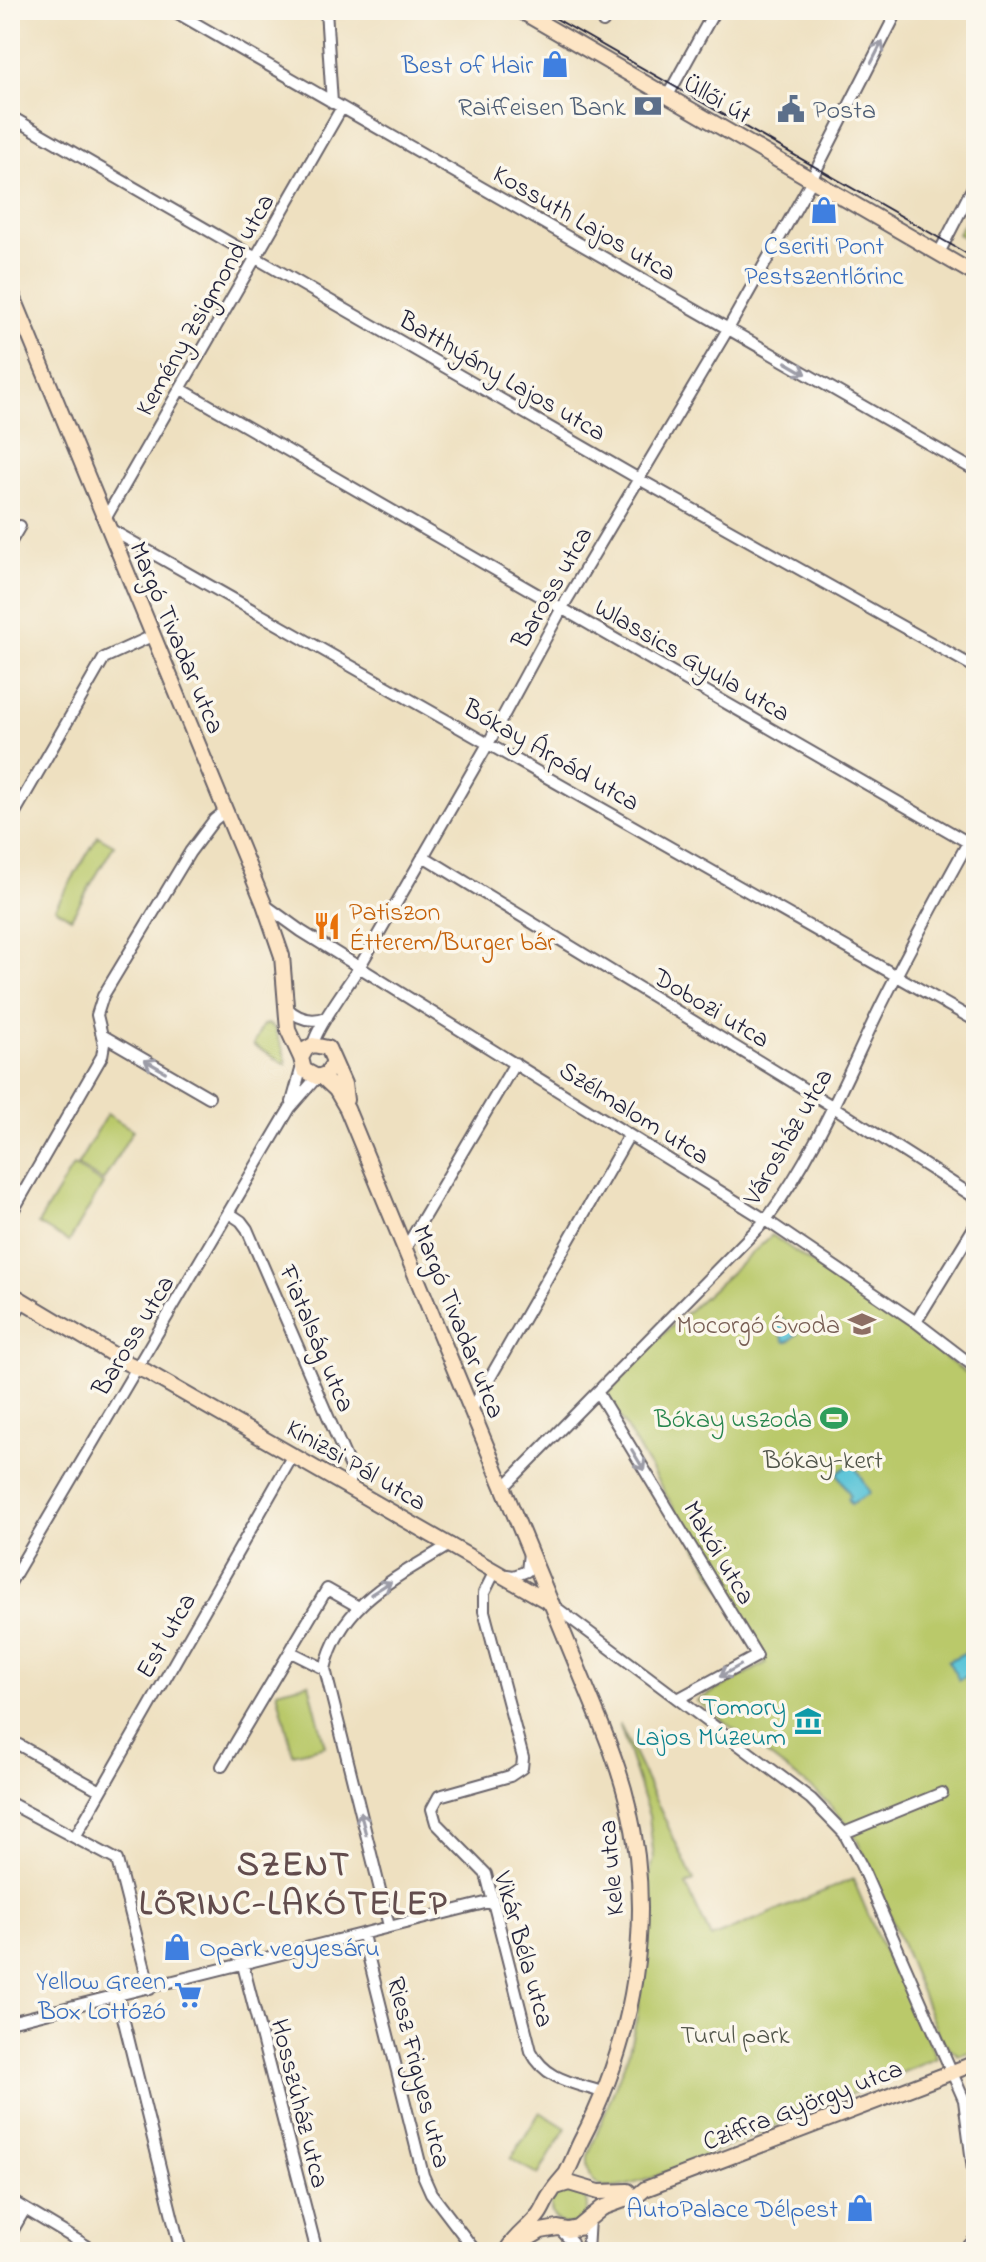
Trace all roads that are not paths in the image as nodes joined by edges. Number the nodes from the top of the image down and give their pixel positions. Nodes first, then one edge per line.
1 (172, 10) edge
2 (326, 10) edge
3 (609, 10) edge
4 (715, 10) edge
5 (898, 10) edge
6 (528, 12) edge
7 (603, 22) dead end
8 (667, 97) junction
9 (336, 106) junction
10 (10, 116) edge
11 (811, 180) junction
12 (976, 181) edge
13 (939, 253) junction
14 (257, 257) junction
15 (976, 275) edge
16 (12, 298) edge
17 (728, 329) junction
18 (181, 389) junction
19 (976, 471) edge
20 (639, 479) junction
21 (105, 524) junction
22 (20, 526) dead end
23 (10, 543) edge
24 (562, 608) junction
25 (152, 636) junction
26 (976, 668) edge
27 (488, 744) junction
28 (224, 812) junction
29 (10, 821) edge
30 (976, 828) edge
31 (972, 845) edge
32 (423, 856) junction
33 (264, 904) junction
34 (360, 966) junction
35 (897, 974) junction
36 (287, 1008) junction
37 (329, 1017) junction
38 (976, 1021) edge
39 (102, 1035) junction
40 (311, 1053) junction
41 (515, 1063) junction
42 (333, 1064) junction
43 (319, 1077) junction
44 (209, 1097) dead end
45 (832, 1106) junction
46 (290, 1108) junction
47 (347, 1109) junction
48 (629, 1135) junction
49 (976, 1198) edge
50 (229, 1213) junction
51 (10, 1216) edge
52 (766, 1220) junction
53 (976, 1224) edge
54 (405, 1249) junction
55 (16, 1297) edge
56 (916, 1322) junction
57 (10, 1323) edge
58 (138, 1368) junction
59 (976, 1368) edge
60 (598, 1393) junction
61 (471, 1411) junction
62 (293, 1455) junction
63 (349, 1487) junction
64 (503, 1488) junction
65 (451, 1544) junction
66 (529, 1551) junction
67 (499, 1573) junction
68 (10, 1583) edge
69 (552, 1604) junction
70 (357, 1606) junction
71 (291, 1652) junction
72 (325, 1669) junction
73 (678, 1699) junction
74 (12, 1741) dead end
75 (222, 1766) dead end
76 (101, 1791) junction
77 (942, 1793) dead end
78 (10, 1803) edge
79 (844, 1833) junction
80 (75, 1837) junction
81 (493, 1901) junction
82 (389, 1926) junction
83 (363, 1935) junction
84 (243, 1965) junction
85 (150, 1989) junction
86 (118, 1997) junction
87 (10, 2022) edge
88 (976, 2063) edge
89 (952, 2073) junction
90 (605, 2093) junction
91 (586, 2133) junction
92 (555, 2187) junction
93 (586, 2188) junction
94 (645, 2189) junction
95 (976, 2193) edge
96 (10, 2200) edge
97 (546, 2202) junction
98 (25, 2209) junction
99 (589, 2217) junction
100 (558, 2228) junction
101 (10, 2235) edge
102 (976, 2238) edge
103 (506, 2251) edge
104 (97, 2252) edge
105 (181, 2252) edge
106 (317, 2252) edge
107 (476, 2252) edge
108 (574, 2252) edge
109 (587, 2252) edge
110 (963, 2252) edge

1 - 9 street, Kossuth Lajos utca
2 - 9 street
3 - 7 street
4 - 8 street
11 -> 5 street, Baross utca
6 - 8 street, Üllői út
8 - 11 street, Üllői út
9 - 14 street, Kemény Zsigmond utca
9 - 17 street, Kossuth Lajos utca
10 - 14 street, Batthyány Lajos utca
11 - 13 street, Üllői út
11 - 17 street, Baross utca
12 - 13 street
13 - 15 street, Üllői út
14 - 18 street, Kemény Zsigmond utca
14 - 20 street, Batthyány Lajos utca
16 - 21 street, Margó Tivadar utca
17 -> 19 street, Kossuth Lajos utca
17 - 20 street, Baross utca
18 - 21 street, Kemény Zsigmond utca
18 - 24 street, Wlassics Gyula utca
20 - 24 street, Baross utca
20 - 26 street, Batthyány Lajos utca
21 - 25 street, Margó Tivadar utca
21 - 27 street, Bókay Árpád utca
22 - 23 street
24 - 27 street, Baross utca
24 - 31 street, Wlassics Gyula utca
25 - 28 street, Margó Tivadar utca
25 - 29 street
27 - 32 street, Baross utca
27 - 35 street, Bókay Árpád utca
28 - 33 street, Margó Tivadar utca
28 - 39 street
30 - 31 street, Városház utca
31 - 35 street, Városház utca
32 - 34 street, Baross utca
32 - 45 street, Dobozi utca
33 - 34 street, Szélmalom utca
33 - 36 street, Margó Tivadar utca
34 - 37 street, Baross utca
34 - 41 street, Szélmalom utca
35 - 38 street, Bókay Árpád utca
35 - 45 street, Városház utca
36 - 37 street
36 - 40 street, Margó Tivadar utca
37 - 40 street, Baross utca
44 -> 39 street
39 - 51 street
40 - 42 street, Margó Tivadar utca
40 - 43 street, Margó Tivadar utca
40 - 46 street, Baross utca
41 - 48 street, Szélmalom utca
41 - 54 street
42 - 43 street
42 - 47 street, Margó Tivadar utca
43 - 46 street, Baross utca
43 - 47 street, Margó Tivadar utca
45 - 49 street, Dobozi utca
45 - 52 street, Városház utca
46 - 50 street, Baross utca
47 - 54 street, Margó Tivadar utca
48 - 52 street, Szélmalom utca
48 - 61 street
50 - 58 street, Baross utca
50 - 63 street, Fiatalság utca
52 - 56 street, Szélmalom utca
52 - 60 street, Városház utca
53 - 56 street
54 - 61 street, Margó Tivadar utca
55 - 57 street
55 - 58 street, Kinizsi Pál utca
56 - 59 street, Szélmalom utca
58 - 62 street, Kinizsi Pál utca
58 - 68 street, Baross utca
60 - 64 street, Városház utca
60 -> 73 street, Makói utca
61 - 64 street, Margó Tivadar utca
62 - 63 street, Kinizsi Pál utca
62 - 76 street, Est utca
63 - 65 street, Kinizsi Pál utca
64 - 66 street, Margó Tivadar utca
65 - 67 street, Kinizsi Pál utca
70 -> 65 street
66 - 67 street
66 - 69 street, Margó Tivadar utca
67 - 69 street, Kinizsi Pál utca
67 - 81 street, Vikár Béla utca
69 - 73 street, Margó Tivadar utca
69 - 90 street, Kele utca
70 - 71 street
70 - 72 street
71 - 72 street
71 - 75 street
82 -> 72 street
73 - 79 street, Margó Tivadar utca
74 - 76 street
76 - 80 street, Est utca
77 - 79 street
78 - 80 street
79 - 89 street, Margó Tivadar utca
80 - 85 street
81 - 82 street
81 - 90 street, Vikár Béla utca
82 - 83 street
83 - 84 street
83 - 107 street, Riesz Frigyes utca
84 - 85 street
84 - 106 street, Hosszúház utca
85 - 86 street
86 - 87 street
86 - 105 street
88 - 89 street, Cziffra György utca
89 - 94 street, Cziffra György utca
89 - 95 street, Margó Tivadar utca
90 - 91 street, Kele utca
91 - 92 street, Kele utca
91 - 93 street, Kele utca
92 - 93 street, Cziffra György utca
92 - 97 street, Cziffra György utca
93 - 94 street, Cziffra György utca
93 - 99 street
94 - 99 street, Cziffra György utca
96 - 98 street
97 - 100 street
97 - 103 street, Cziffra György utca
98 - 101 street
98 - 104 street
99 - 100 street, Cziffra György utca
99 - 109 street
100 - 103 street, Cziffra György utca
100 - 108 street
102 - 110 street

